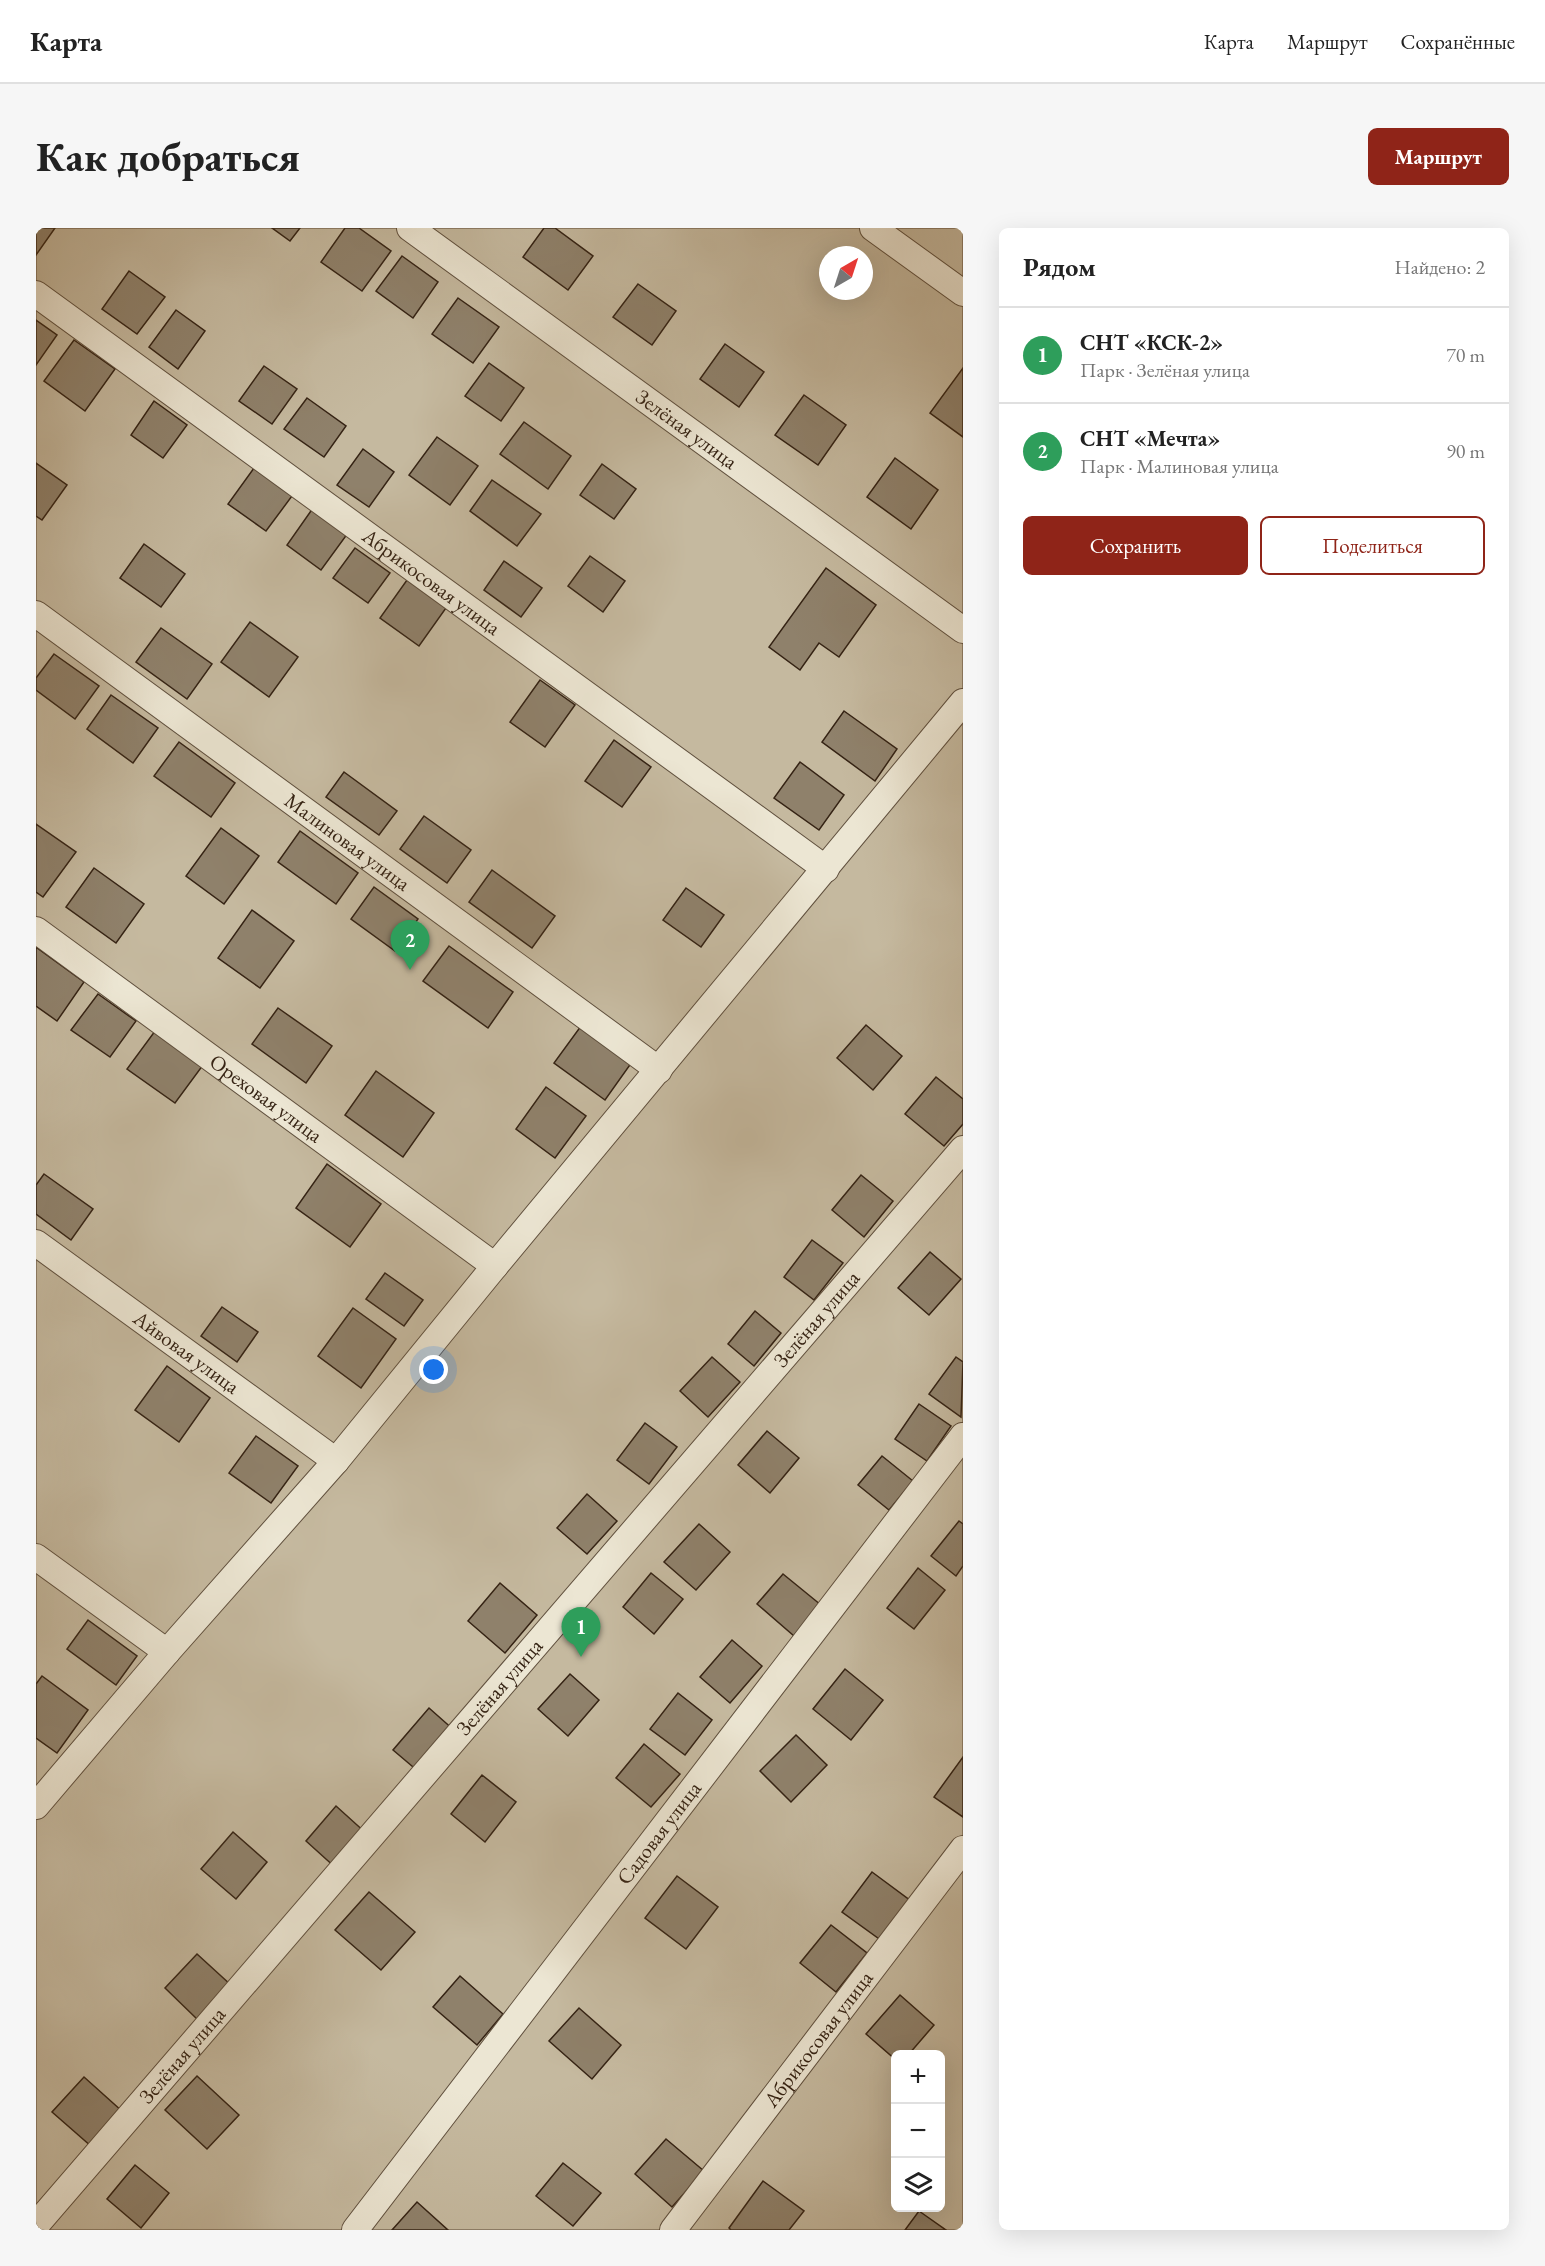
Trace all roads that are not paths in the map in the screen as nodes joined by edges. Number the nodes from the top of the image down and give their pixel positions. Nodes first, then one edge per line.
1 (410, 228) edge
2 (873, 228) edge
3 (963, 293) edge
4 (36, 294) edge
5 (36, 614) edge
6 (963, 630) edge
7 (963, 702) edge
8 (826, 869) junction
9 (36, 930) edge
10 (659, 1070) junction
11 (963, 1149) edge
12 (36, 1243) edge
13 (495, 1266) junction
14 (963, 1436) edge
15 (336, 1461) junction
16 (36, 1557) edge
17 (167, 1652) junction
18 (36, 1806) edge
19 (963, 1849) edge
20 (36, 2225) edge
21 (355, 2230) edge
22 (673, 2230) edge

1 - 6 street, Зелёная улица
2 - 3 street
4 - 8 street, Абрикосовая улица
5 - 10 street, Малиновая улица
7 - 8 street
8 - 10 street
9 - 13 street, Ореховая улица
10 - 13 street
11 - 20 street, Зелёная улица
12 - 15 street, Айвовая улица
13 - 15 street
14 - 21 street, Садовая улица
15 - 17 street
16 - 17 street
17 - 18 street
19 - 22 street, Абрикосовая улица

